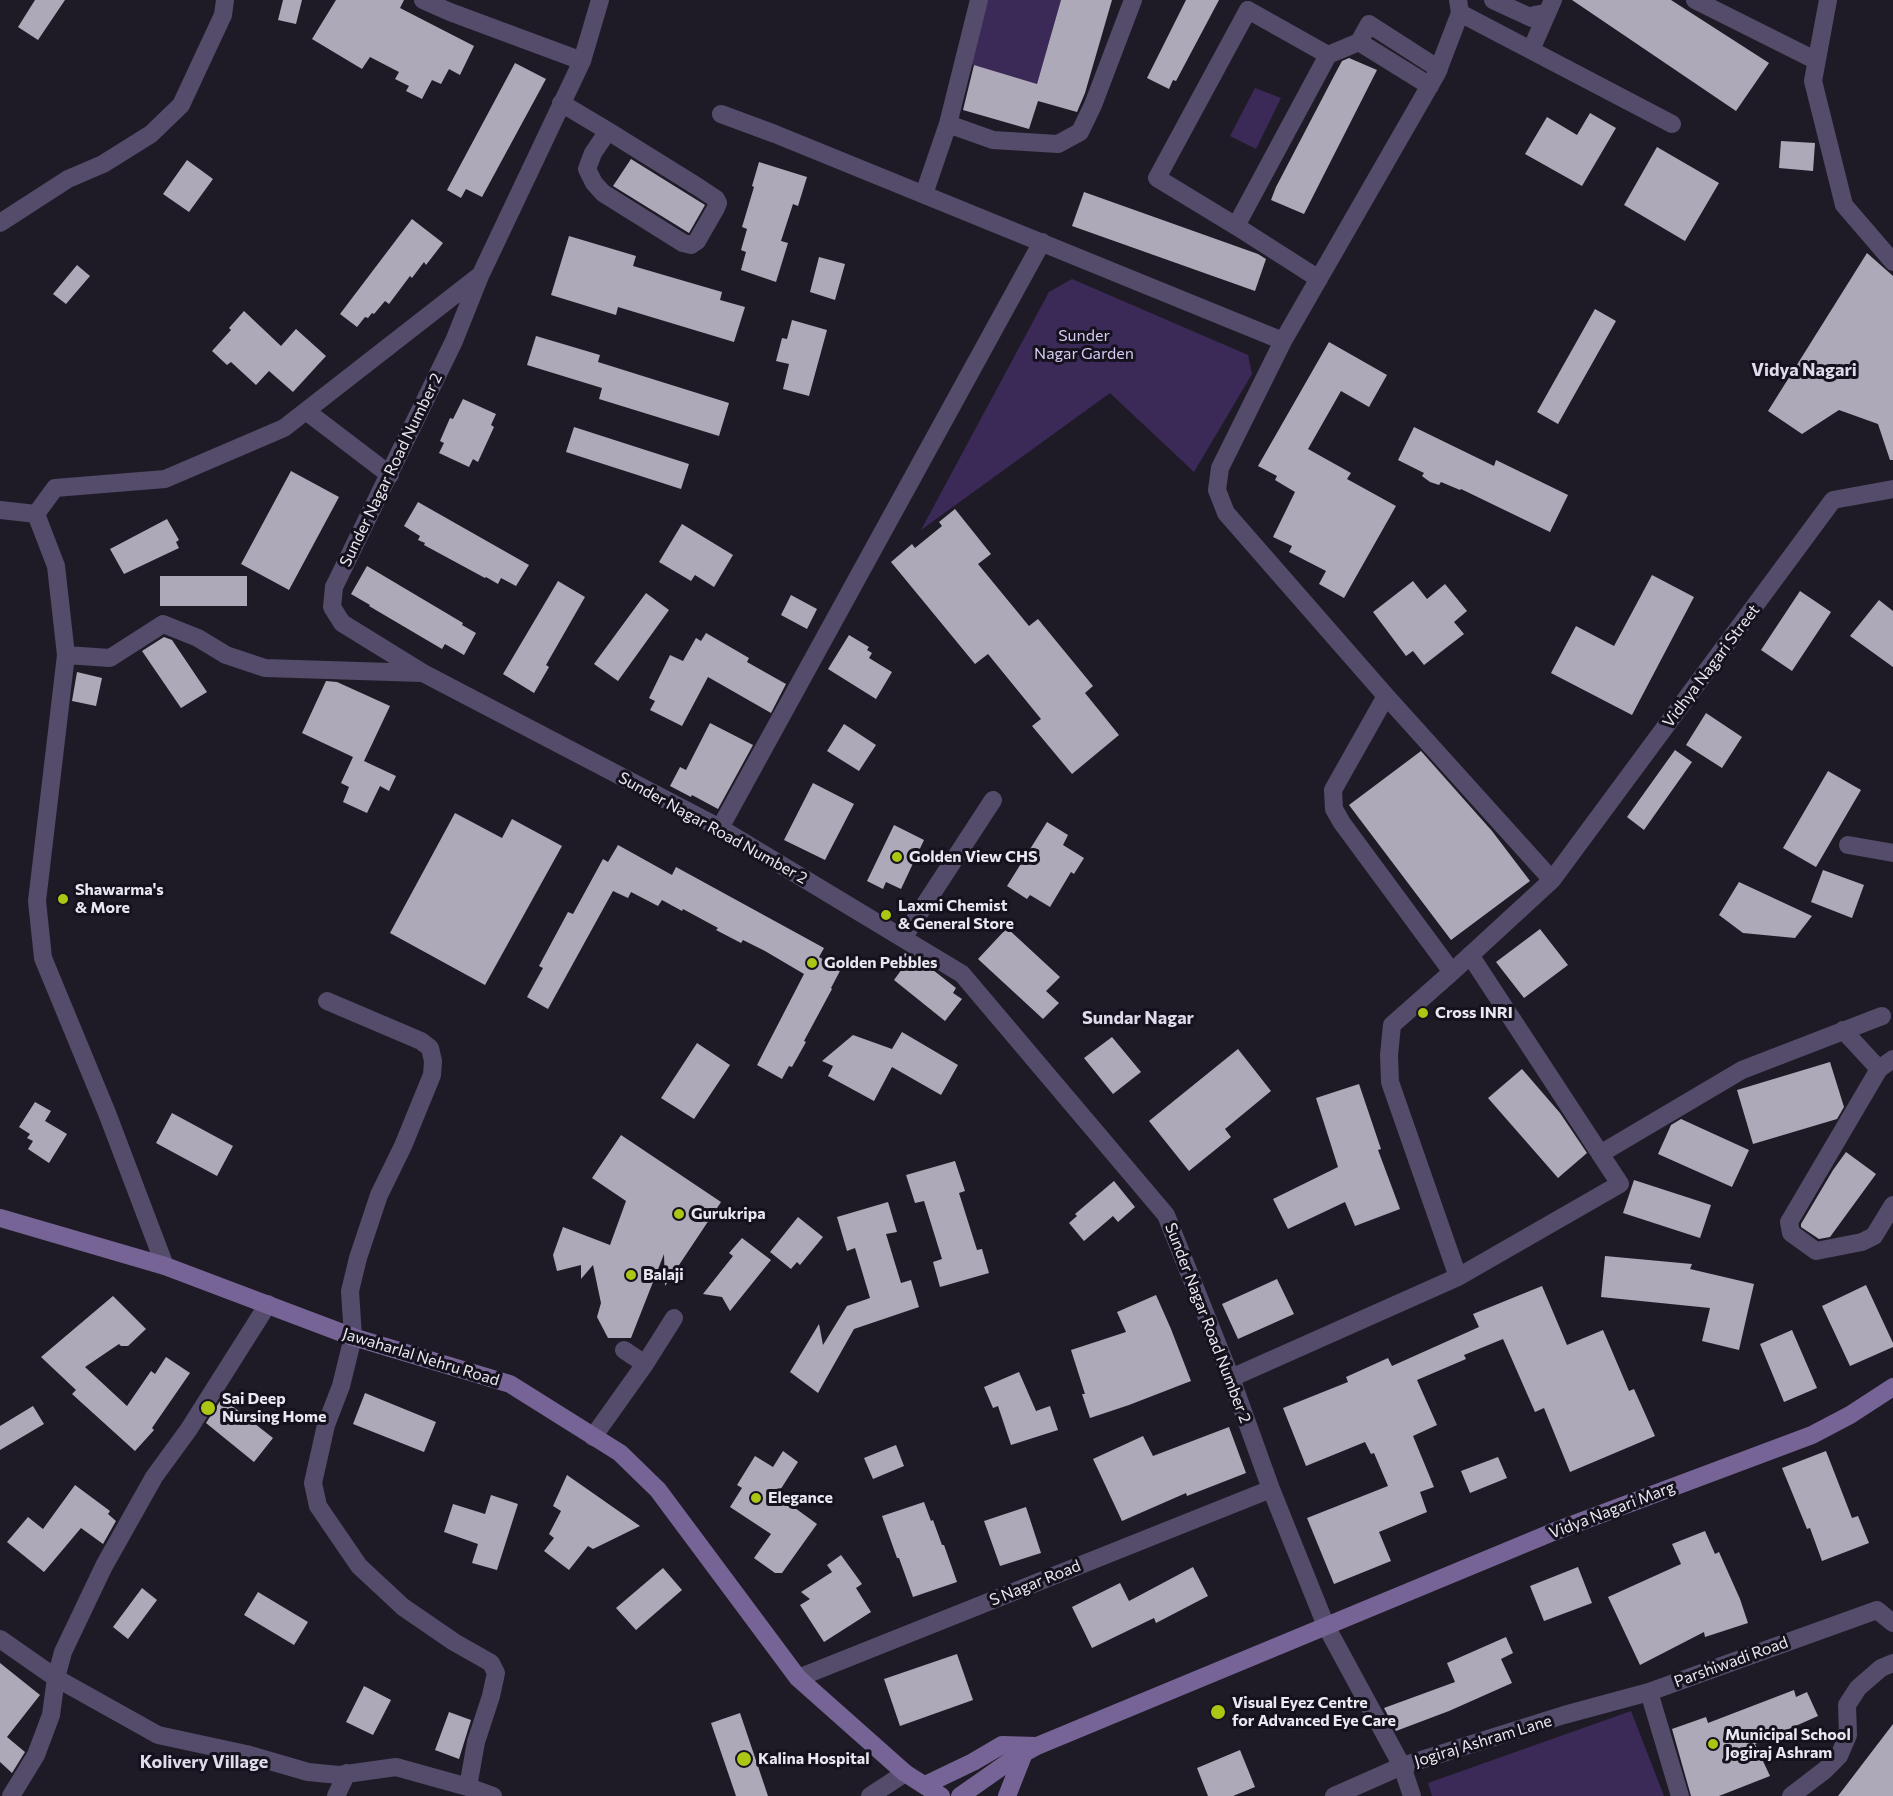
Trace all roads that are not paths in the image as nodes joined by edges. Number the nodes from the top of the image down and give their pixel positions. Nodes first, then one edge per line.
1 (225, 0) edge
2 (423, 0) edge
3 (600, 0) edge
4 (980, 0) edge
5 (1133, 0) edge
6 (1482, 0) edge
7 (1493, 0) edge
8 (1695, 0) edge
9 (1828, 0) edge
10 (1550, 7) edge
11 (1464, 11) edge
12 (1359, 42) junction
13 (1531, 50) junction
14 (1328, 55) junction
15 (1815, 60) junction
16 (582, 61) junction
17 (1439, 69) junction
18 (1430, 86) junction
19 (561, 103) junction
20 (721, 114) dead end
21 (948, 124) junction
22 (1672, 124) dead end
23 (608, 131) junction
24 (924, 194) junction
25 (0, 223) edge
26 (1236, 226) junction
27 (1042, 242) junction
28 (1893, 262) edge
29 (480, 276) junction
30 (1319, 279) junction
31 (1283, 341) junction
32 (306, 411) junction
33 (390, 475) junction
34 (1893, 489) edge
35 (0, 510) edge
36 (36, 514) junction
37 (66, 655) junction
38 (423, 673) junction
39 (1386, 696) junction
40 (993, 800) dead end
41 (720, 828) junction
42 (1848, 845) dead end
43 (1893, 854) edge
44 (1552, 879) junction
45 (903, 938) junction
46 (1470, 956) junction
47 (1452, 972) junction
48 (327, 1001) dead end
49 (1882, 1016) dead end
50 (1843, 1030) junction
51 (1886, 1064) edge
52 (1600, 1154) junction
53 (1893, 1205) edge
54 (0, 1218) edge
55 (165, 1266) junction
56 (1458, 1277) junction
57 (267, 1304) junction
58 (674, 1318) dead end
59 (353, 1337) junction
60 (624, 1350) dead end
61 (645, 1364) junction
62 (1231, 1378) junction
63 (1893, 1387) edge
64 (593, 1437) junction
65 (1271, 1489) junction
66 (1893, 1623) edge
67 (1326, 1626) junction
68 (0, 1639) edge
69 (1893, 1663) edge
70 (56, 1678) junction
71 (798, 1678) junction
72 (1649, 1692) junction
73 (1564, 1715) joint
74 (1031, 1750) junction
75 (1402, 1766) junction
76 (347, 1773) junction
77 (905, 1773) junction
78 (925, 1785) junction
79 (468, 1787) junction
80 (11, 1796) edge
81 (336, 1796) edge
82 (494, 1796) edge
83 (870, 1796) edge
84 (940, 1796) edge
85 (960, 1796) edge
86 (1007, 1796) edge
87 (1334, 1796) edge
88 (1412, 1796) edge
89 (1680, 1796) edge
90 (1791, 1796) edge

1 - 25 street
2 - 16 street
3 - 16 street, Sunder Nagar Road Number 2
4 - 21 street
5 - 21 street
6 - 11 street
7 - 10 street
8 - 15 street
9 - 15 street
10 - 13 street
11 - 13 street
11 - 17 street
12 - 14 street
12 - 17 street
12 - 18 street
13 - 22 street
14 - 26 street
14 - 26 street
15 - 28 street
16 - 19 street, Sunder Nagar Road Number 2
17 - 18 street
18 - 30 street
19 - 23 street
19 - 29 street, Sunder Nagar Road Number 2
20 - 24 street
21 - 24 street
23 - 23 street
24 - 27 street
26 - 30 street
27 - 31 street
27 - 41 street
29 - 32 street
29 - 33 street, Sunder Nagar Road Number 2
30 - 31 street
31 - 39 street
32 - 33 street
32 - 36 street
33 - 38 street, Sunder Nagar Road Number 2
34 - 44 street, Vidhya Nagari Street
35 - 36 street
36 - 37 street
37 - 38 street
37 - 55 street
38 - 41 street, Sunder Nagar Road Number 2
39 - 44 street
39 - 47 street
40 - 45 street
41 - 45 street, Sunder Nagar Road Number 2
42 - 43 street
44 - 46 street, Vidhya Nagari Street
45 - 62 street, Sunder Nagar Road Number 2
46 - 47 street, Vidhya Nagari Street
46 - 52 street
47 - 56 street, Vidhya Nagari Street
48 - 59 street
49 - 50 street
50 - 51 street
50 - 52 street
51 - 53 street
52 - 56 street
54 - 55 main road, Jawaharlal Nehru Road
55 - 57 main road, Jawaharlal Nehru Road
56 - 62 street
57 - 59 main road, Jawaharlal Nehru Road
57 - 70 street
58 - 61 street
59 - 64 main road, Jawaharlal Nehru Road
59 - 79 street
60 - 61 street
61 - 64 street
62 - 65 street, Sunder Nagar Road Number 2
63 - 67 main road, Vidya Nagari Marg
64 - 71 main road, Jawaharlal Nehru Road
65 - 67 street, Sunder Nagar Road Number 2
65 - 71 street, S Nagar Road
66 - 72 street, Parshiwadi Road
67 - 74 main road, Vidya Nagari Marg
67 - 75 street, Sunder Nagar Road Number 2
68 - 70 street
69 - 90 street
70 - 76 street
70 - 80 street
71 - 77 main road, Jawaharlal Nehru Road
72 - 73 street, Parshiwadi Road
72 - 89 street
73 - 75 street, Jogiraj Ashram Lane
74 - 78 main road
74 - 85 main road
74 - 86 main road
75 - 87 street
75 - 88 street, Sunder Nagar Road Number 2
76 - 79 street
76 - 81 street
77 - 78 main road, Jawaharlal Nehru Road
77 - 83 street
78 - 84 main road, Jawaharlal Nehru Road
79 - 82 street

